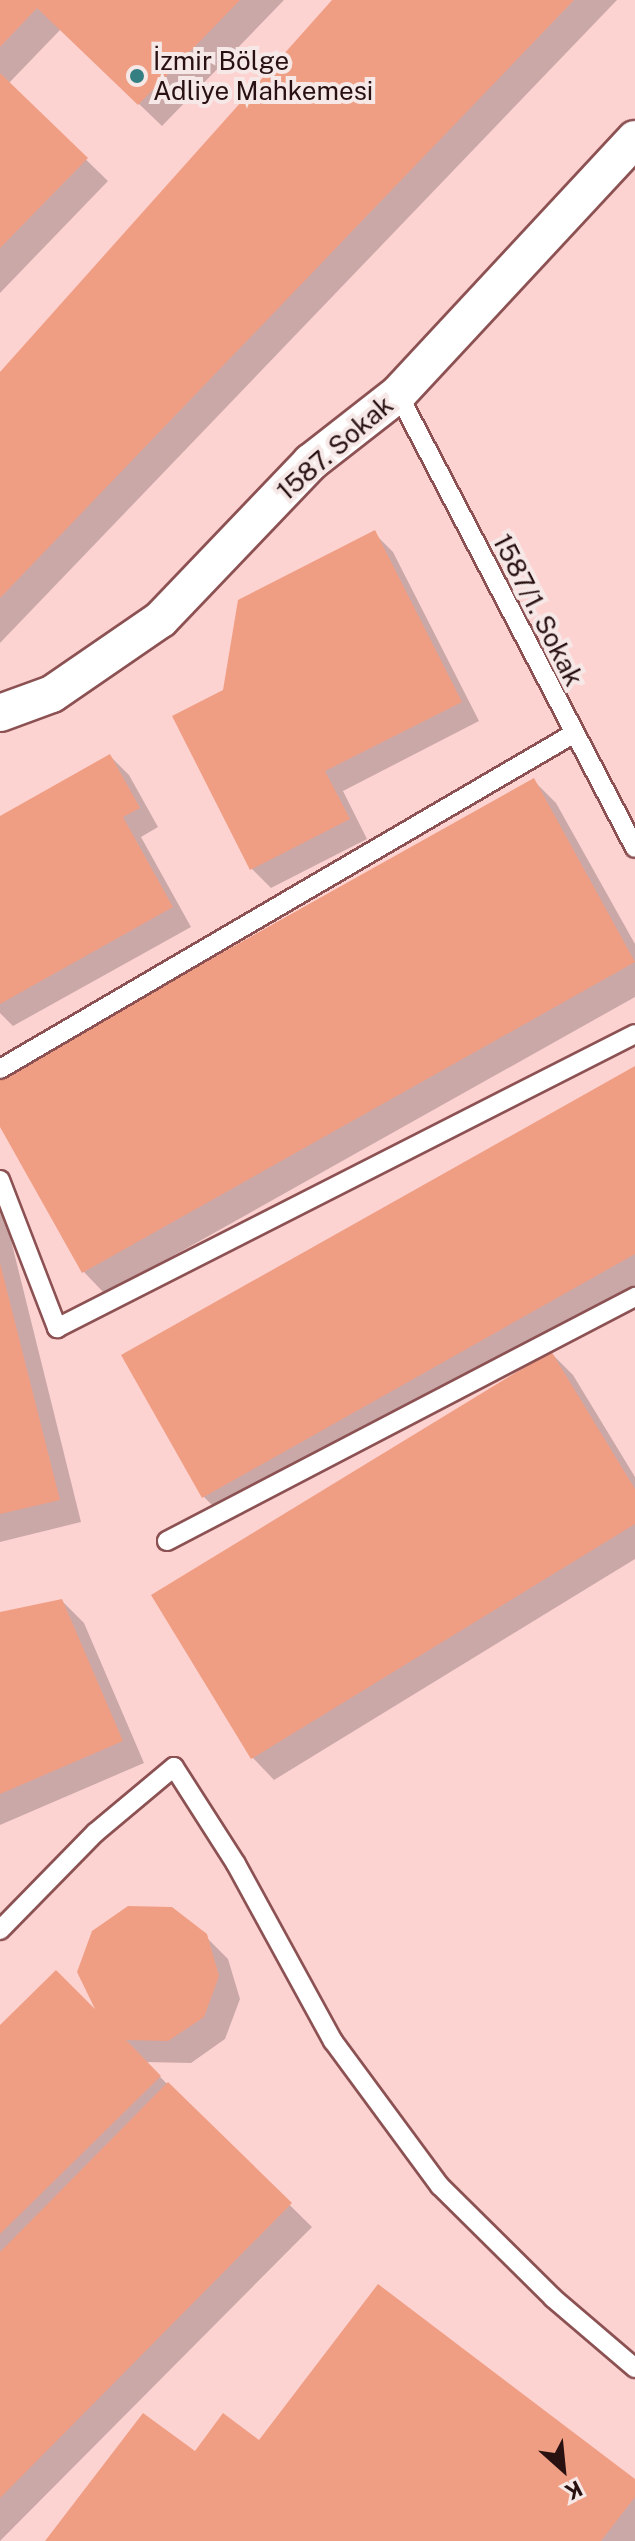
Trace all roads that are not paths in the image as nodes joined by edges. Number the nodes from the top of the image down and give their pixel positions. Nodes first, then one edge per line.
1 (635, 139) edge
2 (398, 394) junction
3 (0, 713) edge
4 (573, 734) junction
5 (635, 848) edge
6 (635, 1034) edge
7 (0, 1069) edge
8 (0, 1180) edge
9 (635, 1297) edge
10 (167, 1541) dead end
11 (0, 1930) edge
12 (635, 2368) edge

1 - 2 street, 1587. Sokak
2 - 3 street, 1587. Sokak
2 - 4 lane, 1587/1. Sokak
4 - 5 lane, 1587/1. Sokak
4 - 7 lane
6 - 8 lane
9 - 10 lane
11 - 12 lane

